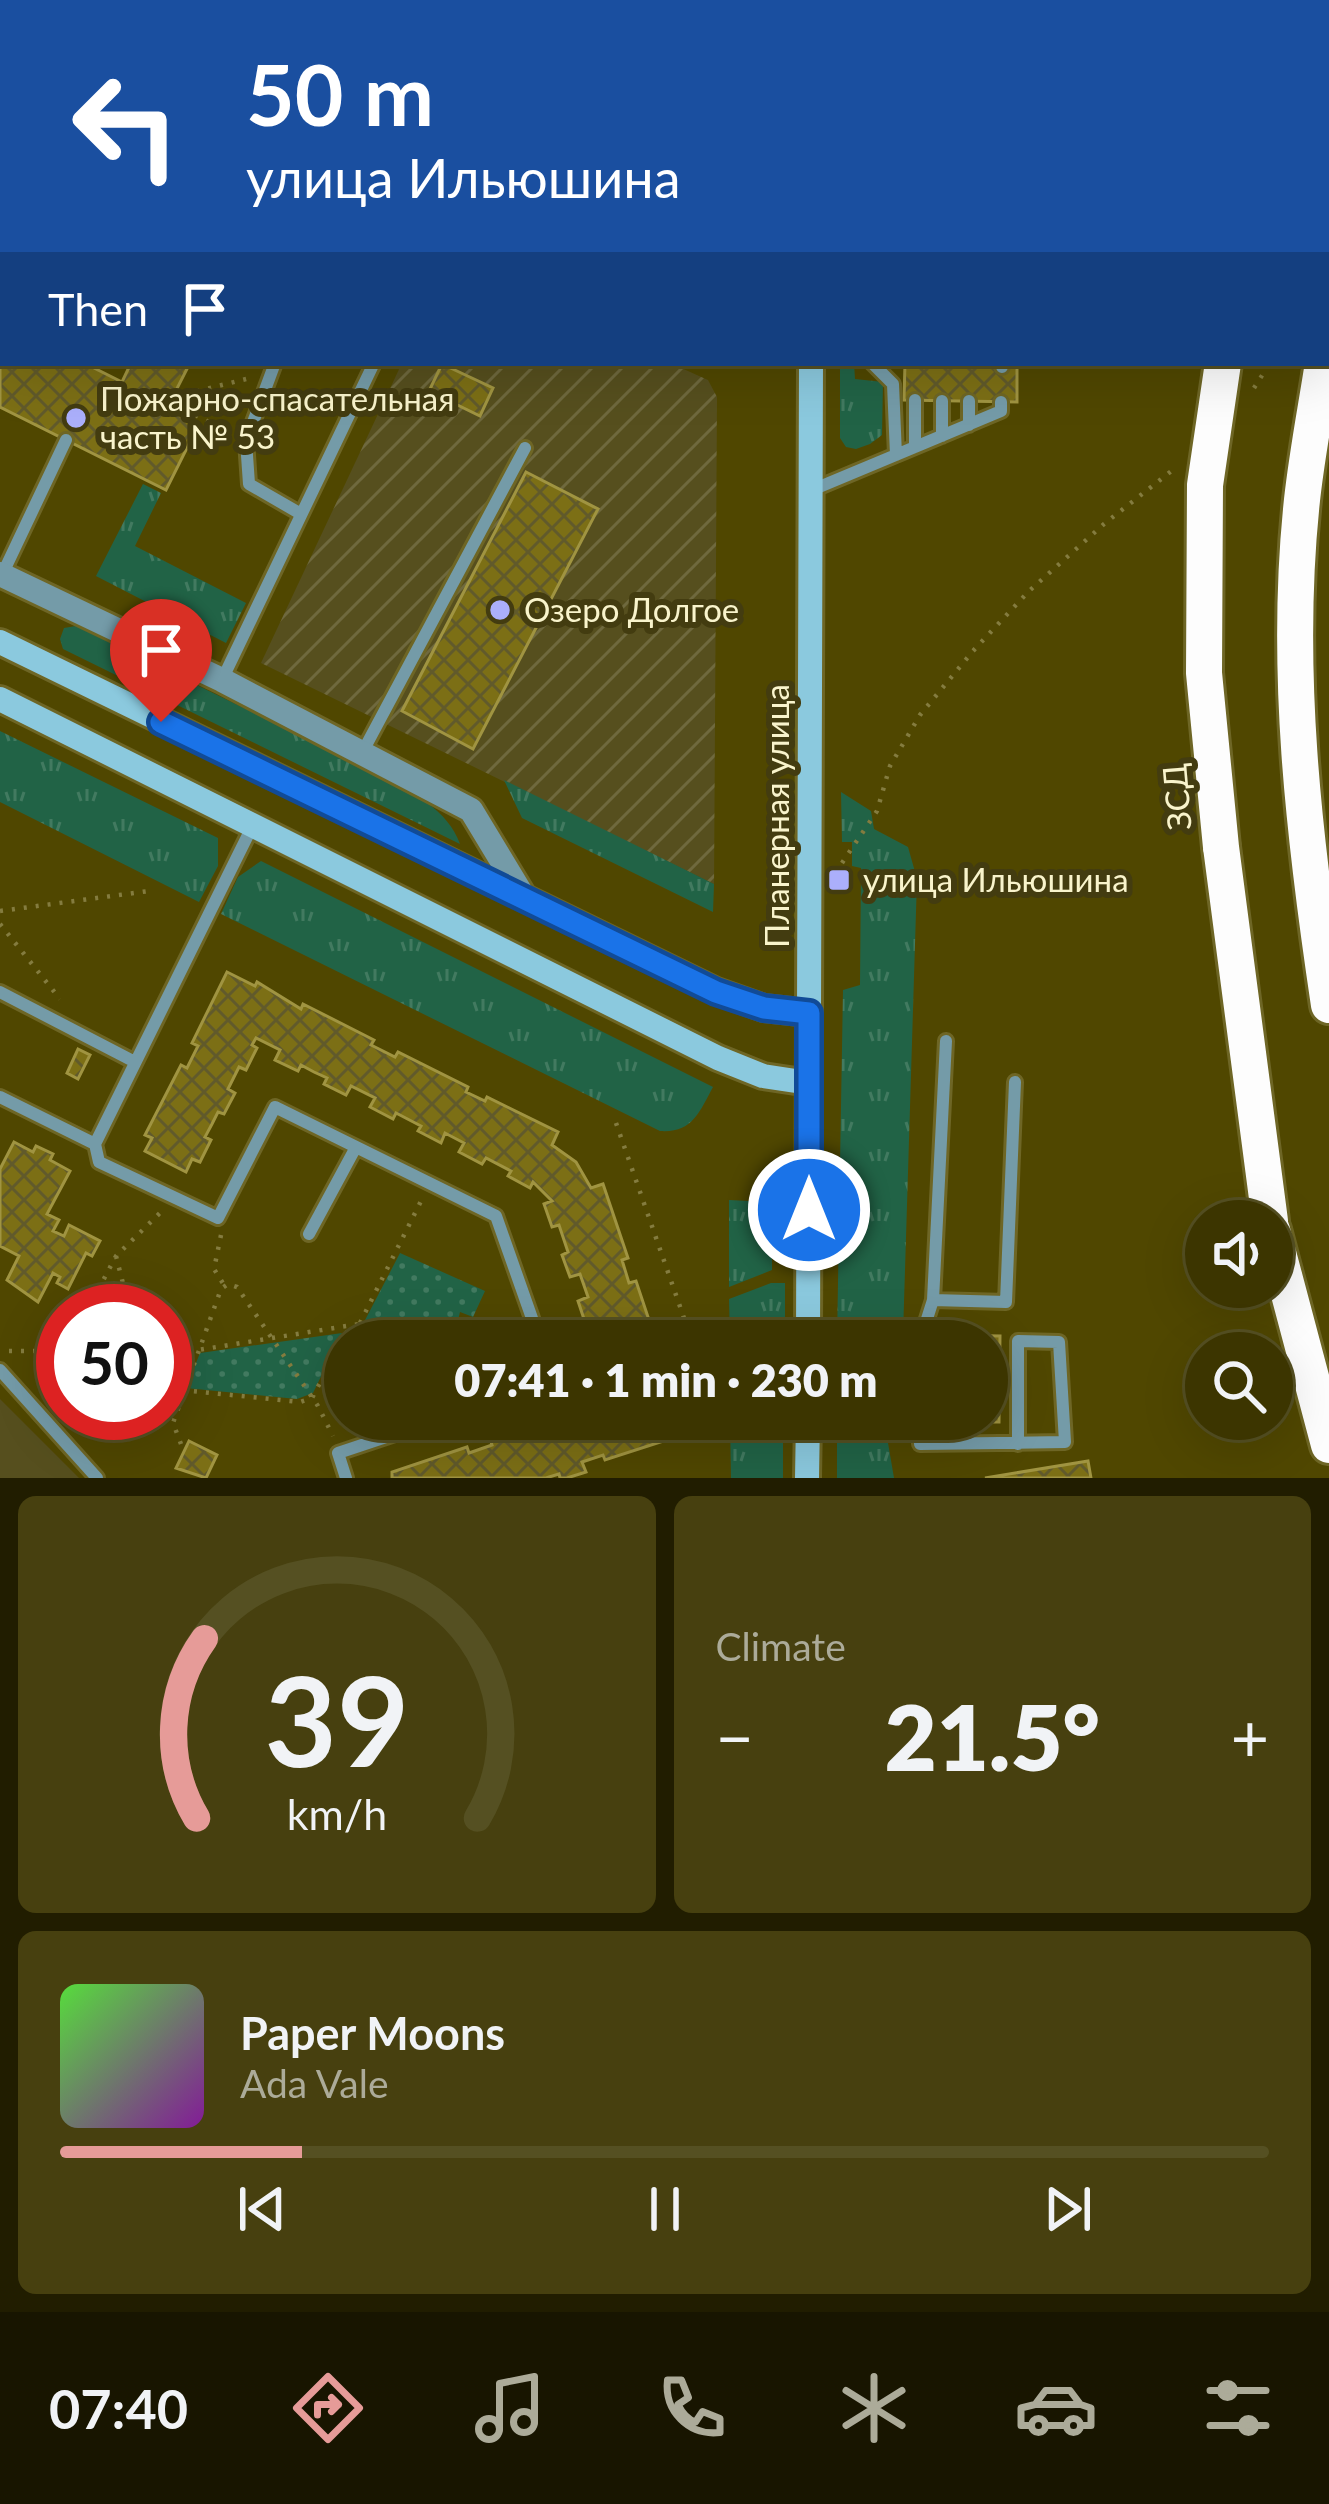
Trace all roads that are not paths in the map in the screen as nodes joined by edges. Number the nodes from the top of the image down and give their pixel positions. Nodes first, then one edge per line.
1 (373, 366) edge
2 (812, 366) edge
3 (875, 366) edge
4 (1222, 366) edge
5 (1323, 366) edge
6 (273, 368) edge
7 (915, 400) dead end
8 (942, 400) dead end
9 (969, 401) dead end
10 (1001, 402) dead end
11 (969, 425) junction
12 (942, 436) junction
13 (67, 440) dead end
14 (525, 448) dead end
15 (915, 448) junction
16 (896, 455) junction
17 (811, 490) junction
18 (301, 514) junction
19 (1, 576) edge
20 (0, 642) edge
21 (222, 680) junction
22 (0, 699) edge
23 (362, 753) junction
24 (254, 824) junction
25 (523, 896) junction
26 (0, 992) edge
27 (1329, 1005) edge
28 (809, 1013) junction
29 (946, 1041) dead end
30 (135, 1062) junction
31 (1015, 1082) dead end
32 (809, 1083) junction
33 (0, 1097) edge
34 (95, 1144) junction
35 (356, 1147) junction
36 (1268, 1200) edge
37 (309, 1234) dead end
38 (933, 1300) junction
39 (1293, 1308) edge
40 (533, 1320) edge
41 (808, 1320) edge
42 (927, 1320) edge
43 (0, 1370) edge
44 (377, 1440) edge
45 (808, 1440) edge
46 (920, 1440) edge
47 (1018, 1444) junction
48 (1329, 1445) edge
49 (97, 1478) edge
50 (346, 1478) edge
51 (807, 1478) edge

1 - 18 lane
2 - 17 main road, Планерная улица
3 - 16 lane
4 - 36 highway, ЗСД, bridge
5 - 27 highway
6 - 18 lane
7 - 15 lane
8 - 12 lane
9 - 11 lane
10 - 11 lane
11 - 12 lane
12 - 15 lane
13 - 19 lane
14 - 23 lane
15 - 16 lane
16 - 17 lane
17 - 28 main road, Планерная улица
18 - 21 lane
19 - 21 street
20 - 25 main road
21 - 23 street
22 - 24 main road
23 - 25 street
24 - 30 lane
24 - 32 main road
25 - 28 main road
26 - 30 lane
28 - 32 main road, Планерная улица
29 - 38 lane
30 - 34 lane
31 - 38 lane
32 - 41 main road, Планерная улица
33 - 34 lane
34 - 35 lane
35 - 37 lane
35 - 40 lane
38 - 42 lane
39 - 48 highway, ЗСД
43 - 49 lane
44 - 50 lane
45 - 51 main road
46 - 47 lane
47 - 47 lane

